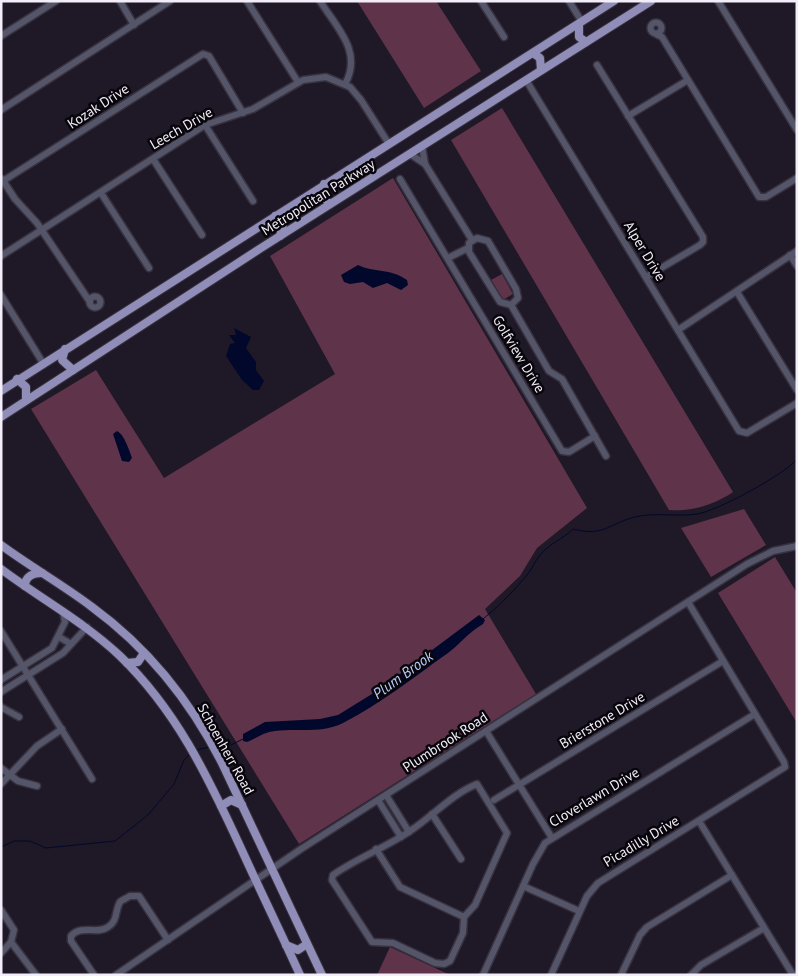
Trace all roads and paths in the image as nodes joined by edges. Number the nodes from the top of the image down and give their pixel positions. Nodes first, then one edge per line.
1 (56, 1) edge
2 (120, 1) edge
3 (170, 1) edge
4 (247, 1) edge
5 (320, 1) edge
6 (481, 1) edge
7 (569, 1) edge
8 (614, 1) edge
9 (651, 1) edge
10 (718, 1) edge
11 (580, 23) junction
12 (134, 24) junction
13 (660, 34) dead end
14 (1, 36) edge
15 (504, 37) dead end
16 (586, 42) junction
17 (533, 52) junction
18 (597, 65) dead end
19 (541, 70) junction
20 (526, 80) junction
21 (688, 80) junction
22 (298, 82) junction
23 (346, 84) junction
24 (1, 110) edge
25 (243, 113) junction
26 (628, 116) junction
27 (205, 126) junction
28 (797, 130) edge
29 (389, 144) junction
30 (422, 146) junction
31 (410, 154) junction
32 (153, 159) junction
33 (425, 164) junction
34 (797, 178) edge
35 (2, 179) edge
36 (400, 179) dead end
37 (324, 184) junction
38 (101, 192) junction
39 (253, 201) dead end
40 (330, 204) junction
41 (275, 216) junction
42 (42, 230) junction
43 (202, 235) dead end
44 (280, 236) junction
45 (472, 240) junction
46 (468, 248) junction
47 (797, 251) edge
48 (1, 256) edge
49 (790, 256) junction
50 (448, 258) junction
51 (797, 266) edge
52 (149, 268) dead end
53 (646, 277) junction
54 (737, 292) junction
55 (1, 294) edge
56 (90, 298) dead end
57 (512, 305) junction
58 (678, 330) junction
59 (67, 348) junction
60 (43, 363) junction
61 (73, 370) junction
62 (17, 379) junction
63 (797, 390) edge
64 (1, 391) edge
65 (26, 400) junction
66 (797, 403) edge
67 (1, 417) edge
68 (595, 436) junction
69 (606, 456) dead end
70 (1, 545) edge
71 (797, 546) edge
72 (1, 569) edge
73 (42, 573) junction
74 (25, 586) junction
75 (688, 602) junction
76 (63, 610) junction
77 (87, 627) junction
78 (1, 631) edge
79 (59, 637) junction
80 (71, 644) junction
81 (144, 653) junction
82 (44, 654) junction
83 (723, 661) junction
84 (48, 662) junction
85 (127, 663) junction
86 (24, 666) junction
87 (28, 673) junction
88 (1, 680) edge
89 (1, 692) edge
90 (1, 707) edge
91 (756, 714) junction
92 (19, 717) dead end
93 (62, 729) junction
94 (486, 731) junction
95 (1, 768) edge
96 (9, 775) junction
97 (92, 779) dead end
98 (1, 784) edge
99 (520, 785) junction
100 (37, 786) dead end
101 (386, 795) junction
102 (378, 800) junction
103 (494, 800) dead end
104 (242, 805) junction
105 (221, 806) junction
106 (432, 814) junction
107 (699, 821) junction
108 (409, 832) junction
109 (401, 837) junction
110 (552, 838) junction
111 (376, 849) junction
112 (461, 859) dead end
113 (272, 868) junction
114 (732, 875) junction
115 (256, 880) junction
116 (523, 886) junction
117 (1, 910) edge
118 (580, 912) junction
119 (464, 917) junction
120 (764, 928) junction
121 (168, 940) junction
122 (11, 942) junction
123 (307, 944) junction
124 (286, 945) junction
125 (1, 953) edge
126 (36, 975) edge
127 (94, 975) edge
128 (116, 975) edge
129 (300, 975) edge
130 (322, 975) edge
131 (483, 975) edge
132 (551, 975) edge
133 (621, 975) edge
134 (691, 975) edge
135 (793, 975) edge

1 - 14 street
2 - 12 street
3 - 12 street
4 - 22 street
5 - 23 street
6 - 15 street
7 - 11 street
8 - 11 main road, Metropolitan Parkway
9 - 16 main road, Metropolitan Parkway
10 - 28 street
11 - 16 main road
11 - 17 main road, Metropolitan Parkway
12 - 24 street
13 - 21 street
16 - 19 main road, Metropolitan Parkway
17 - 19 main road
17 - 29 main road, Metropolitan Parkway
18 - 26 street
19 - 20 main road, Metropolitan Parkway
20 - 30 main road, Metropolitan Parkway
20 - 53 street, Alper Drive
21 - 26 street
21 - 34 street
22 - 23 street, Leech Drive
22 - 25 street, Leech Drive
23 - 29 street
25 - 27 street, Leech Drive
25 - 35 street, Kozak Drive
26 - 53 street
27 - 32 street, Leech Drive
27 - 39 street
29 - 37 main road, Metropolitan Parkway
30 - 31 main road, Metropolitan Parkway
30 - 33 street
31 - 33 street
31 - 40 main road, Metropolitan Parkway
32 - 38 street, Leech Drive
32 - 43 street
33 - 45 street
35 - 42 street
36 - 50 street
37 - 40 main road
37 - 41 main road, Metropolitan Parkway
38 - 42 street, Leech Drive
38 - 52 street
40 - 44 main road, Metropolitan Parkway
41 - 44 main road
41 - 59 main road, Metropolitan Parkway
42 - 48 street, Leech Drive
42 - 56 street
44 - 61 main road, Metropolitan Parkway
45 - 46 street
45 - 57 street
46 - 50 street
46 - 57 street
47 - 49 street
49 - 51 street
49 - 54 street
50 - 68 street, Golfview Drive
53 - 58 street, Alper Drive
54 - 58 street
54 - 63 street
55 - 60 street
57 - 68 street
58 - 66 street, Alper Drive
59 - 60 main road, Metropolitan Parkway
59 - 61 main road
60 - 62 main road, Metropolitan Parkway
61 - 65 main road, Metropolitan Parkway
62 - 64 main road, Metropolitan Parkway
62 - 65 main road
65 - 67 main road, Metropolitan Parkway
68 - 69 street
70 - 73 main road, Schoenherr Road
71 - 75 street, Plumbrook Road
72 - 74 main road
73 - 74 main road
73 - 81 main road, Schoenherr Road
74 - 76 main road
75 - 83 street
75 - 94 street, Plumbrook Road
76 - 77 main road
76 - 79 street
77 - 80 street
77 - 85 main road
78 - 86 street
79 - 80 street
79 - 82 street
80 - 84 street
81 - 85 main road
81 - 104 main road, Schoenherr Road
82 - 84 street
82 - 86 street
83 - 91 street
83 - 99 street, Brierstone Drive
84 - 87 street
85 - 105 main road
86 - 87 street
86 - 88 street
87 - 89 street
87 - 93 street
90 - 92 street
91 - 107 street, Picadilly Drive
91 - 110 street, Cloverlawn Drive
93 - 96 street
93 - 97 street
94 - 99 street
94 - 101 street, Plumbrook Road
95 - 96 street
96 - 98 street
96 - 100 street
99 - 103 street, Brierstone Drive
99 - 110 street
101 - 102 street, Plumbrook Road
101 - 108 street
102 - 109 street
102 - 113 street, Plumbrook Road
104 - 105 main road
104 - 113 main road, Schoenherr Road
105 - 115 main road
106 - 108 street
106 - 112 street
106 - 119 street
107 - 114 street
107 - 118 street, Picadilly Drive
108 - 109 street
109 - 111 street
110 - 116 street, Cloverlawn Drive
111 - 119 street
111 - 119 street
113 - 115 street, Plumbrook Road
113 - 123 main road, Schoenherr Road
114 - 120 street
114 - 133 street
115 - 121 street, Plumbrook Road
115 - 124 main road
116 - 118 street
116 - 131 street, Cloverlawn Drive
117 - 122 street
118 - 132 street, Picadilly Drive
120 - 134 street
120 - 135 street
121 - 127 street
121 - 128 street, Plumbrook Road
122 - 125 street
122 - 126 street
123 - 124 main road
123 - 130 main road, Schoenherr Road
124 - 129 main road

